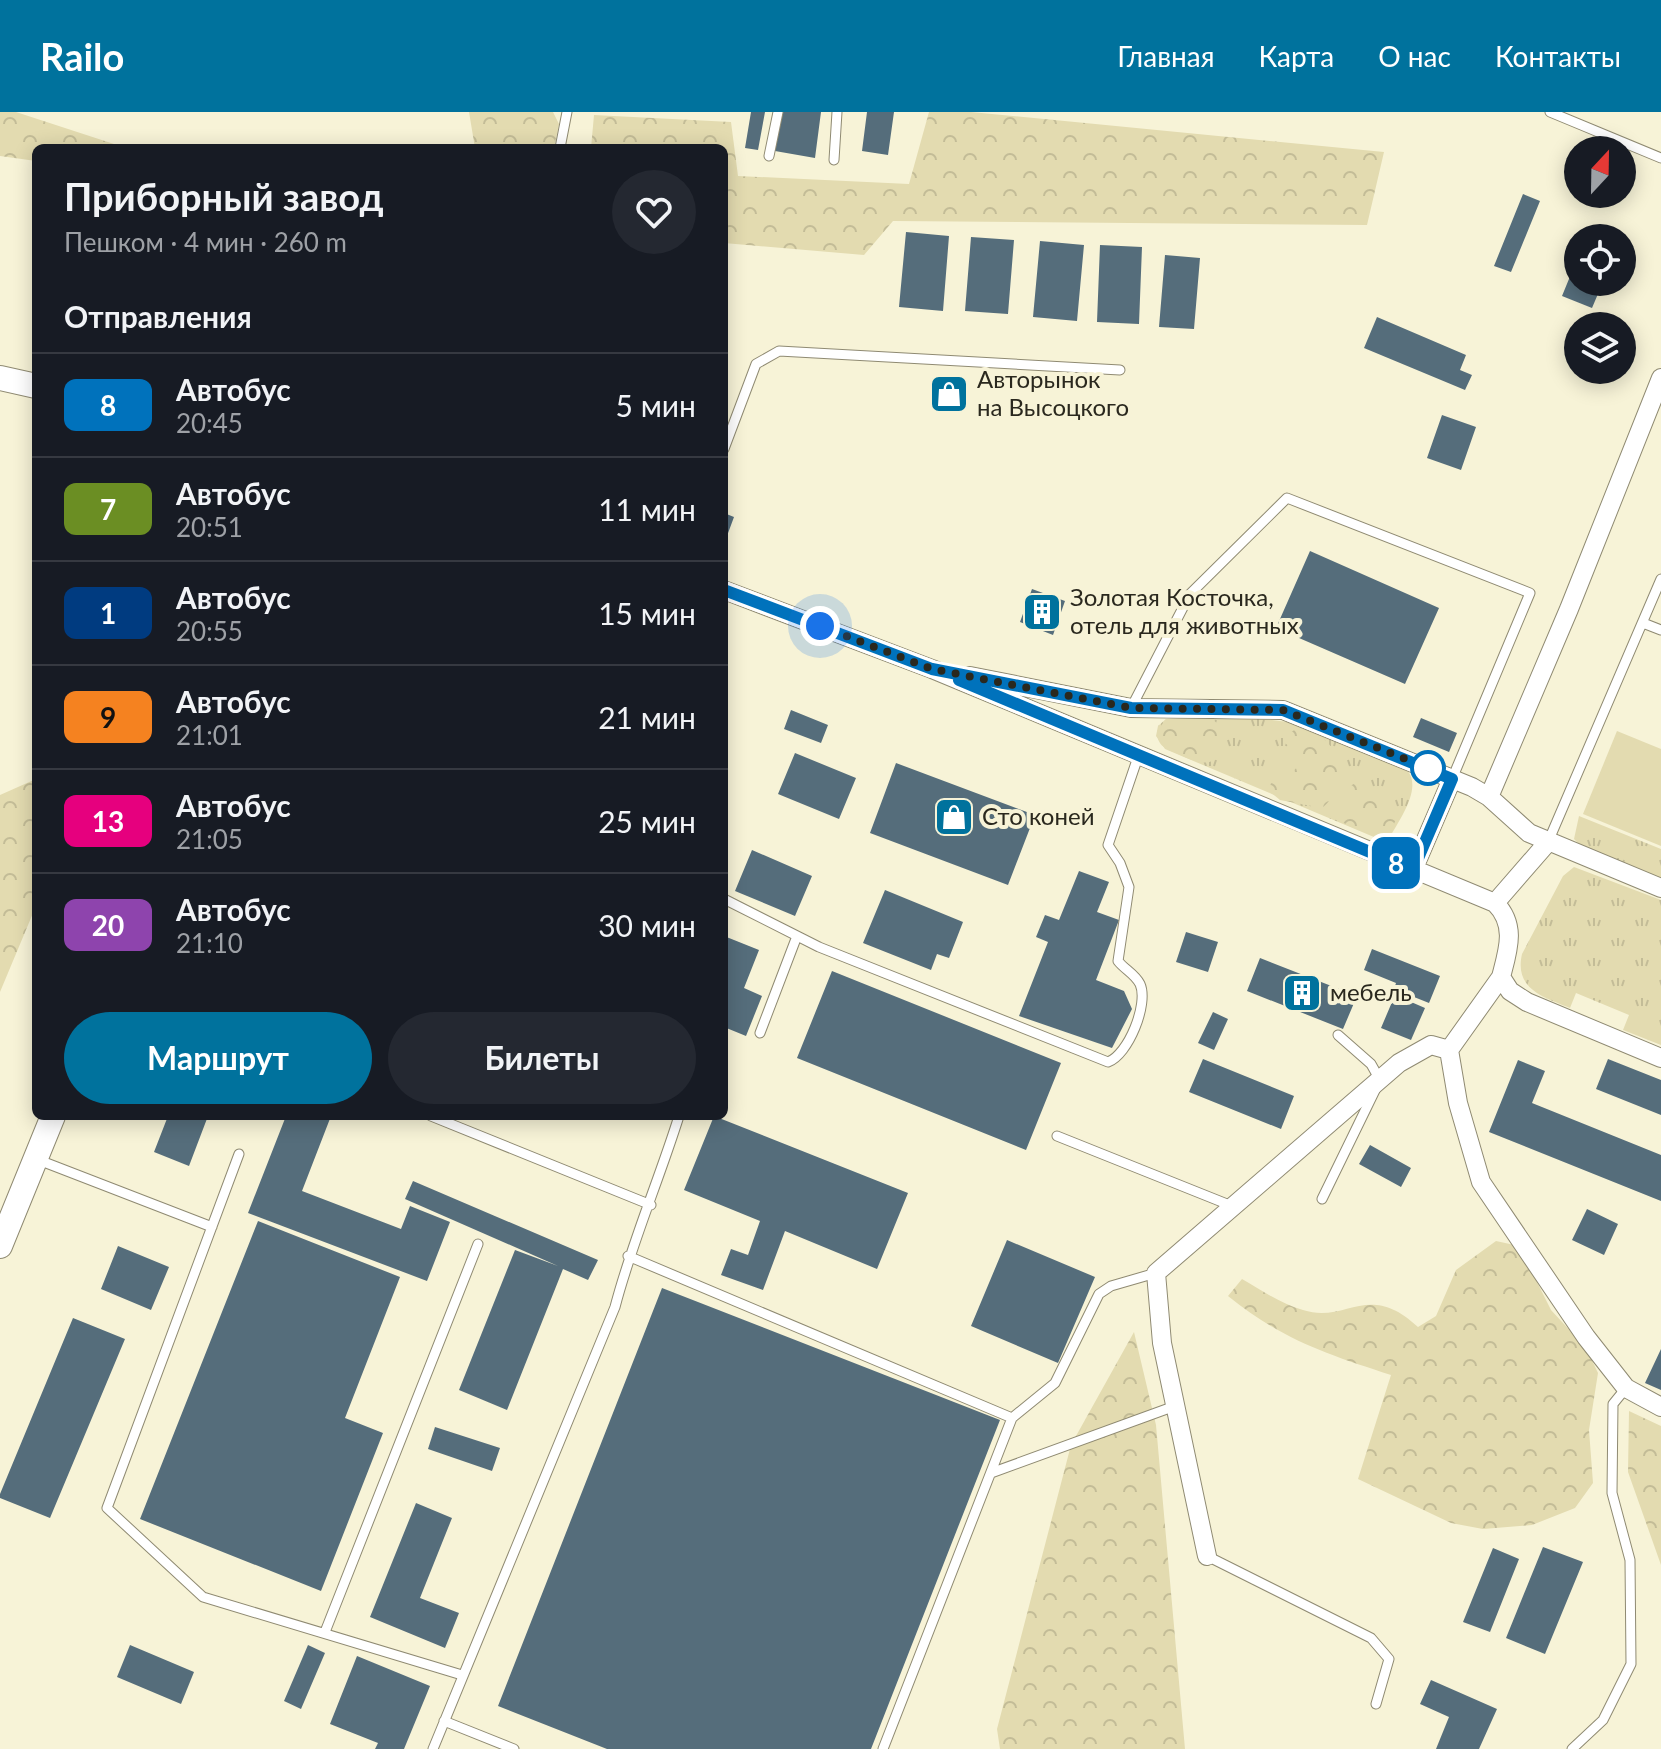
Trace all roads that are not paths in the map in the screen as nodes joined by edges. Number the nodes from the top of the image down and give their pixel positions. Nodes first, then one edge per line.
1 (567, 112) edge
2 (778, 112) edge
3 (837, 112) edge
4 (1550, 112) edge
5 (561, 144) edge
6 (769, 156) dead end
7 (1661, 158) edge
8 (834, 160) dead end
9 (1120, 370) dead end
10 (0, 378) edge
11 (1661, 378) edge
12 (32, 385) edge
13 (728, 438) edge
14 (1661, 579) edge
15 (728, 592) edge
16 (1643, 623) junction
17 (1661, 630) edge
18 (932, 669) junction
19 (1131, 708) junction
20 (1139, 754) junction
21 (1452, 779) junction
22 (1489, 797) junction
23 (1548, 842) junction
24 (1413, 870) junction
25 (1661, 888) edge
26 (728, 901) edge
27 (1495, 903) junction
28 (797, 936) junction
29 (1501, 977) junction
30 (760, 1033) dead end
31 (1338, 1035) dead end
32 (1449, 1050) junction
33 (1661, 1058) edge
34 (1380, 1080) junction
35 (51, 1120) edge
36 (441, 1120) edge
37 (678, 1120) edge
38 (1057, 1136) dead end
39 (239, 1154) dead end
40 (36, 1159) junction
41 (1322, 1199) dead end
42 (651, 1205) junction
43 (1232, 1206) junction
44 (212, 1227) junction
45 (478, 1244) dead end
46 (0, 1246) edge
47 (628, 1256) junction
48 (1156, 1273) junction
49 (1626, 1388) junction
50 (1175, 1406) junction
51 (1661, 1407) edge
52 (1012, 1418) junction
53 (991, 1473) junction
54 (1207, 1556) joint
55 (325, 1632) junction
56 (462, 1675) junction
57 (1376, 1704) dead end
58 (444, 1721) junction
59 (433, 1749) edge
60 (514, 1749) edge
61 (883, 1749) edge
62 (1572, 1749) edge

1 - 5 lane
2 - 6 lane
3 - 8 lane
4 - 7 lane
9 - 13 lane
10 - 12 main road
11 - 22 street
14 - 16 lane
15 - 18 street
16 - 17 lane
16 - 23 lane
18 - 19 street
18 - 20 street
19 - 21 street
19 - 21 lane
20 - 24 street
20 - 28 lane
21 - 22 street
21 - 24 street
22 - 23 street
23 - 25 street
23 - 27 street
24 - 27 street
26 - 28 lane
27 - 29 street
28 - 30 lane
29 - 32 street
29 - 33 street
31 - 34 lane
32 - 34 street
32 - 49 street
34 - 41 lane
34 - 43 street
35 - 40 main road
36 - 42 lane
37 - 42 lane
38 - 43 lane
39 - 44 lane
40 - 44 lane
40 - 46 main road
42 - 47 lane
43 - 48 street
44 - 55 lane
45 - 55 lane
47 - 52 lane
47 - 56 lane
48 - 50 street
48 - 52 lane
49 - 51 street
49 - 62 lane
50 - 53 lane
50 - 54 street
52 - 53 lane
53 - 61 lane
54 - 57 lane
55 - 56 lane
56 - 58 lane
58 - 59 lane
58 - 60 lane

